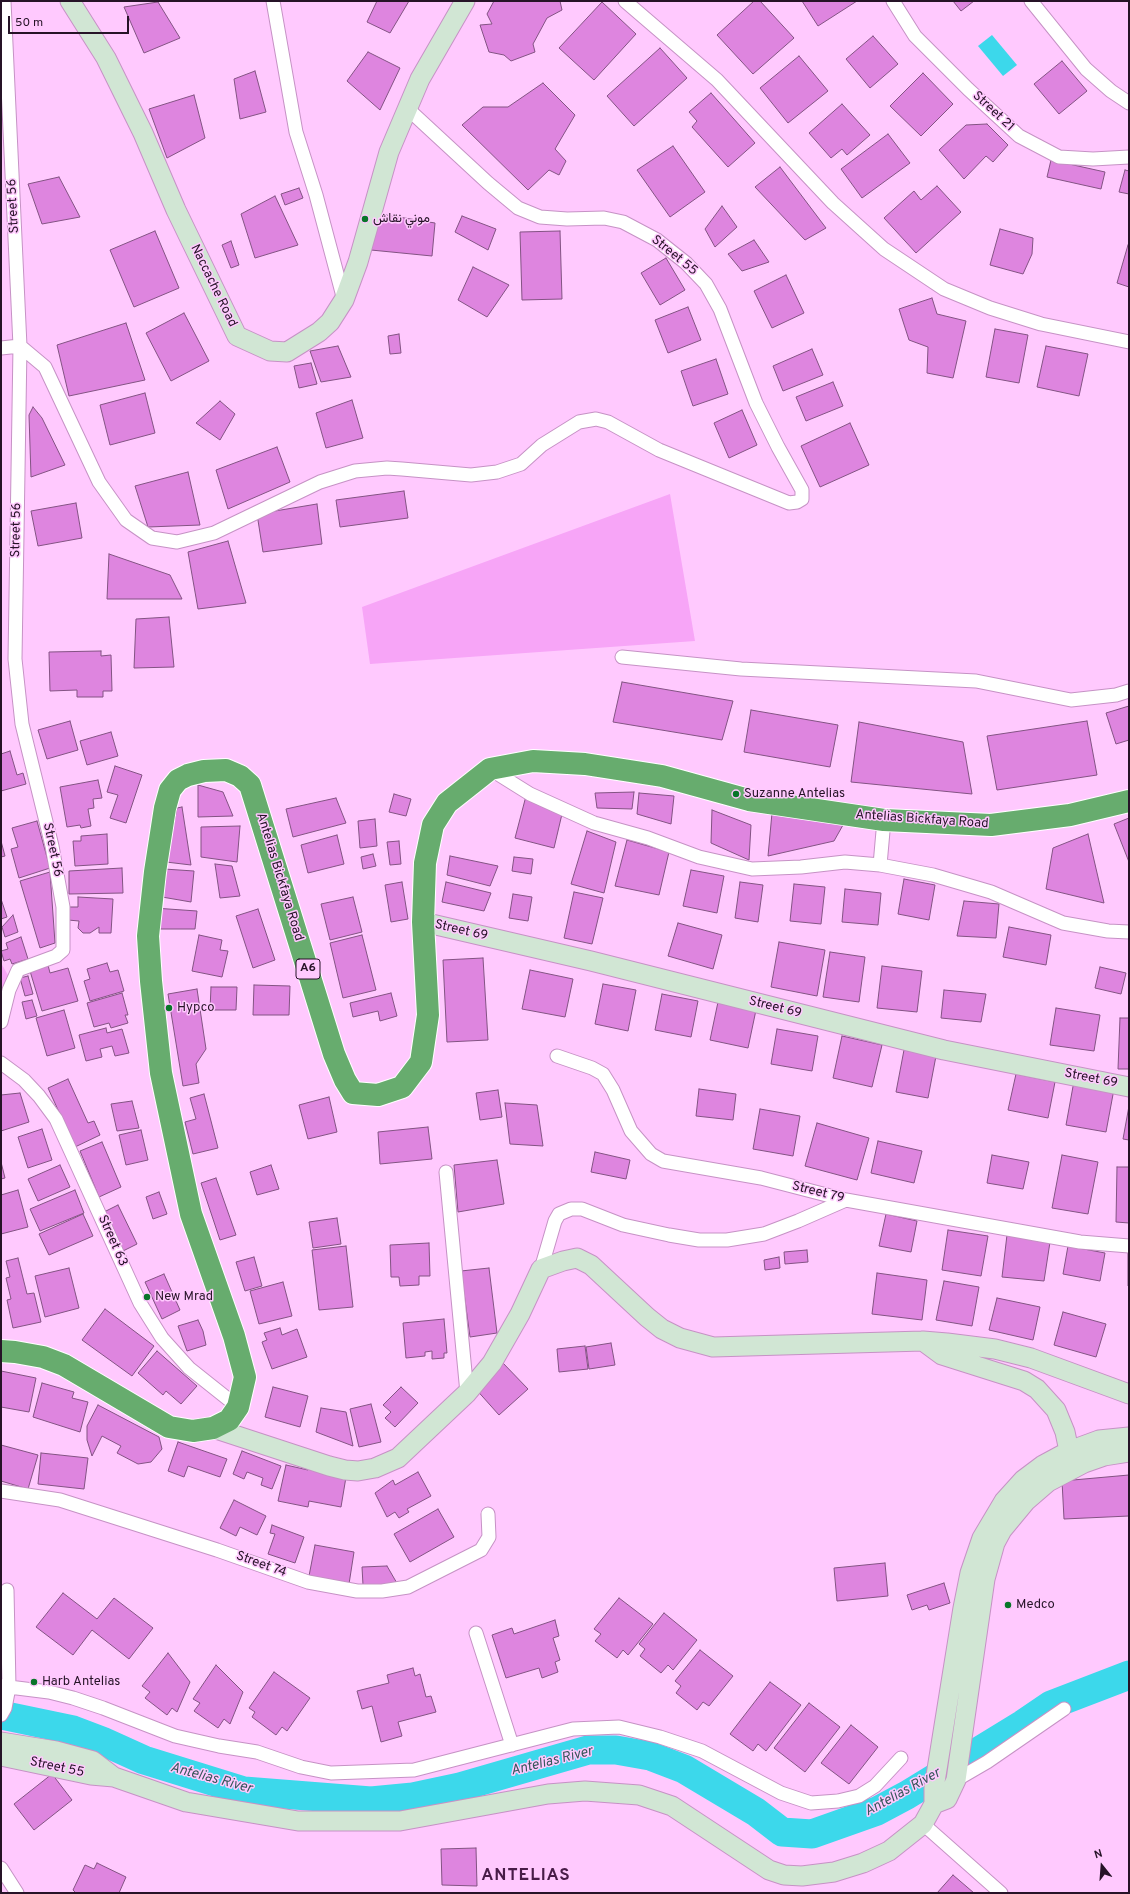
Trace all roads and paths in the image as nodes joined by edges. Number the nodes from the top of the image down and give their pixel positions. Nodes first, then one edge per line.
1 (4, 1) edge
2 (70, 1) edge
3 (273, 1) edge
4 (465, 1) edge
5 (625, 1) edge
6 (893, 1) edge
7 (1031, 1) edge
8 (1129, 103) edge
9 (408, 109) junction
10 (1129, 157) edge
11 (344, 300) junction
12 (1129, 342) edge
13 (20, 346) junction
14 (1, 348) edge
15 (622, 657) dead end
16 (1129, 691) edge
17 (490, 769) junction
18 (1129, 801) edge
19 (884, 820) junction
20 (880, 865) junction
21 (423, 922) junction
22 (1129, 932) edge
23 (1, 1022) edge
24 (557, 1056) dead end
25 (1, 1063) edge
26 (1129, 1087) edge
27 (446, 1172) dead end
28 (846, 1200) junction
29 (1129, 1246) edge
30 (541, 1269) junction
31 (923, 1341) junction
32 (1, 1351) edge
33 (466, 1393) junction
34 (1129, 1394) edge
35 (238, 1408) junction
36 (213, 1428) junction
37 (1129, 1437) edge
38 (1069, 1451) junction
39 (1129, 1452) edge
40 (1, 1491) edge
41 (488, 1514) dead end
42 (8, 1590) dead end
43 (476, 1633) dead end
44 (5, 1686) edge
45 (1064, 1709) dead end
46 (3, 1711) edge
47 (1, 1742) edge
48 (512, 1745) junction
49 (1, 1756) edge
50 (901, 1758) dead end
51 (957, 1775) junction
52 (114, 1777) junction
53 (934, 1796) junction
54 (923, 1824) junction
55 (1, 1868) edge
56 (17, 1893) edge
57 (1001, 1893) edge

1 - 13 street, Street 56
2 - 11 street, Naccache Road
3 - 11 street
4 - 9 street, Naccache Road
5 - 12 street
6 - 10 street, Street 21
7 - 8 street
9 - 11 street, Naccache Road
9 - 13 street, Street 55
13 - 14 street
13 - 23 street, Street 56
15 - 16 street
17 - 19 highway, Antelias Bickfaya Road / A6
17 - 20 street
17 - 21 highway, Antelias Bickfaya Road / A6
18 - 19 highway, Antelias Bickfaya Road / A6
19 - 20 street
20 - 22 street
21 - 26 street, Street 69
21 - 35 highway, Antelias Bickfaya Road / A6
24 - 28 street, Street 79
25 - 35 street, Street 63
27 - 33 street
28 - 29 street, Street 79
28 - 30 street
30 - 31 street
30 - 33 street
31 - 34 street
31 - 38 street
32 - 36 highway
33 - 36 street
35 - 36 highway
37 - 38 street
38 - 53 street
39 - 51 street
40 - 41 street, Street 74
42 - 44 street
43 - 48 street
44 - 46 street
44 - 48 street
45 - 51 street
47 - 52 street
48 - 50 street
49 - 52 street, Street 55
51 - 53 street
52 - 54 street
53 - 54 street
54 - 57 street
55 - 56 street

